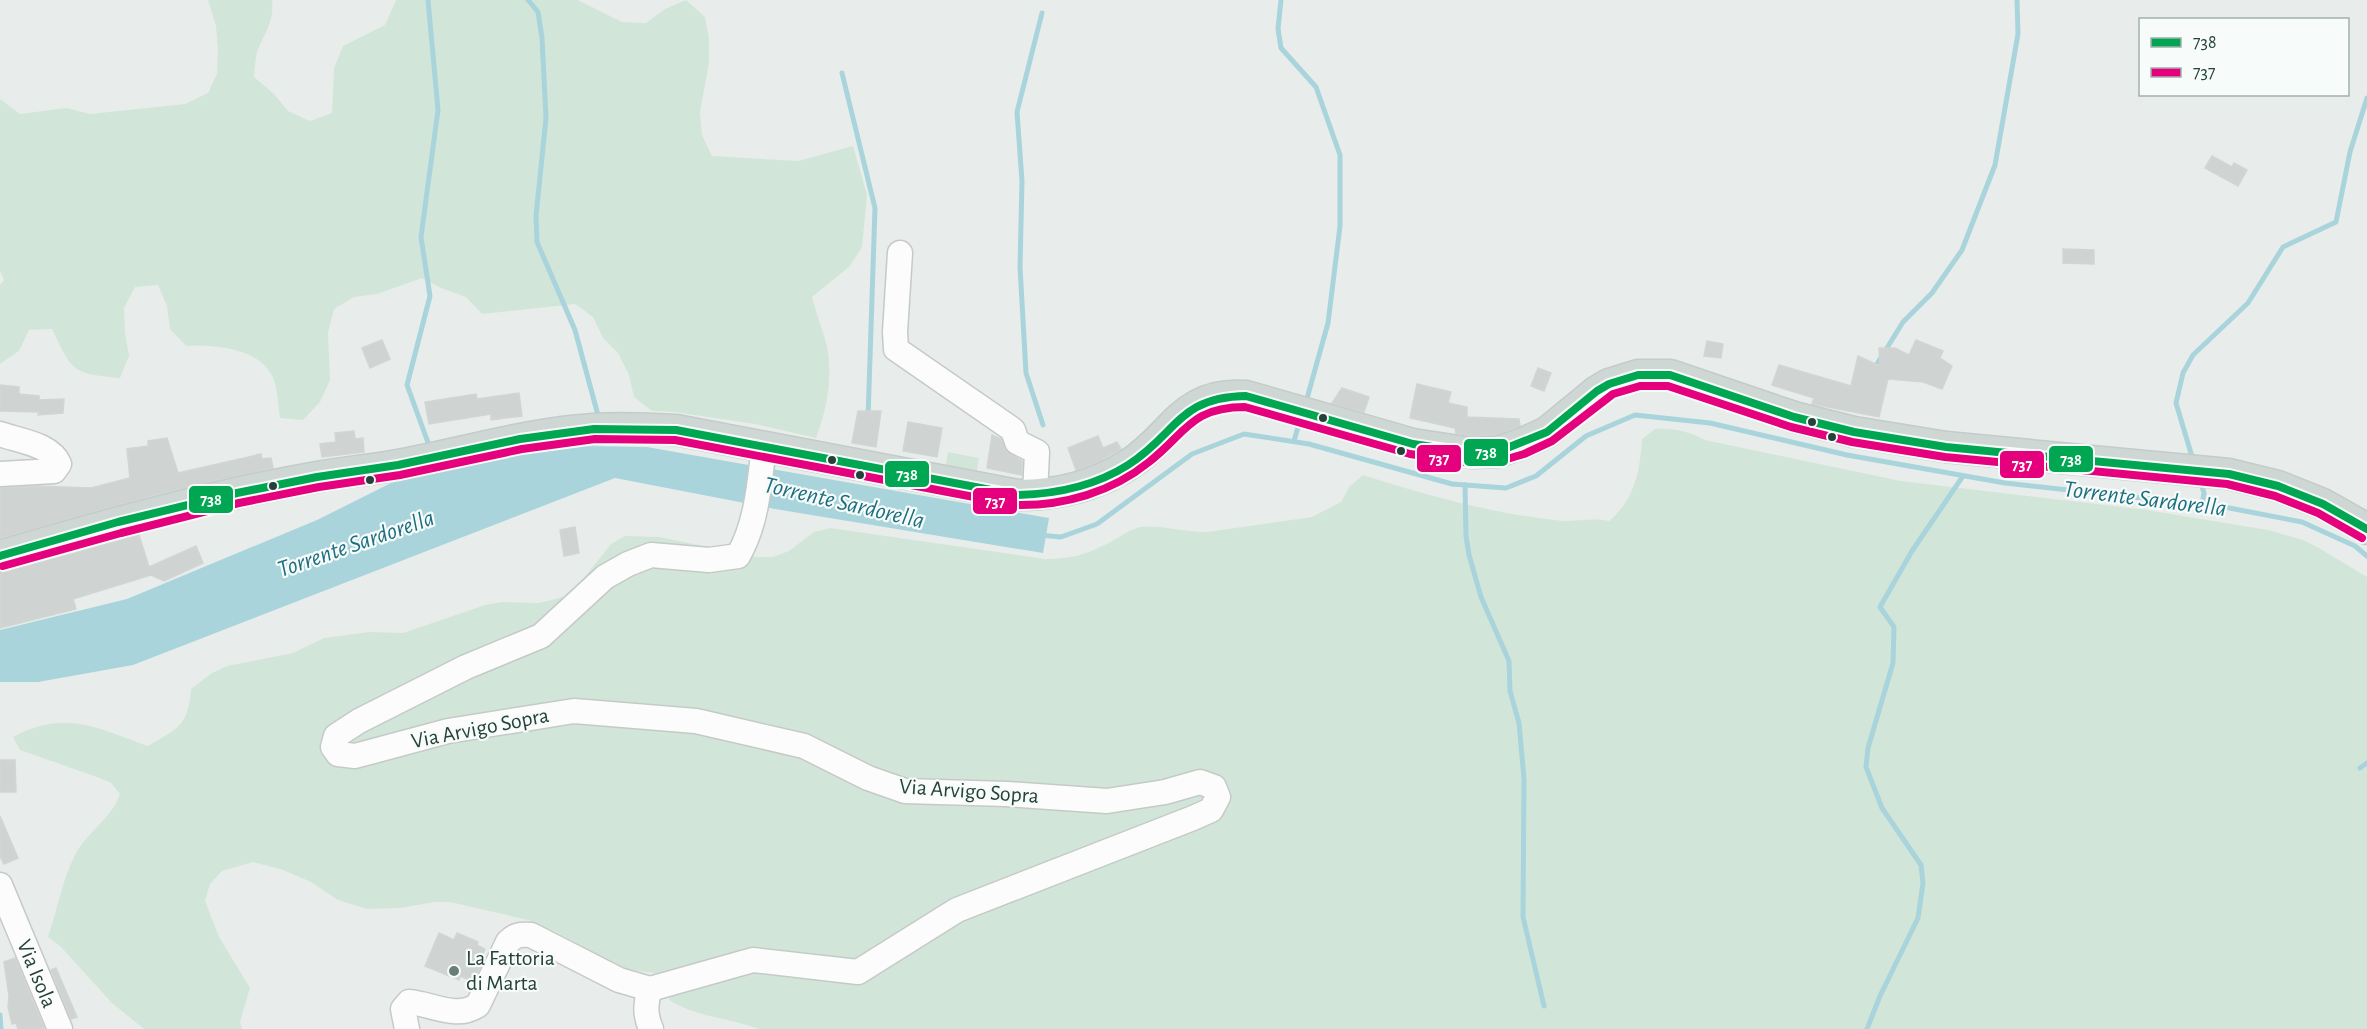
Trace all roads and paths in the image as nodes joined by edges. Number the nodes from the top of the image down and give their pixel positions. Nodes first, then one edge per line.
1 (900, 252) dead end
2 (0, 434) edge
3 (763, 452) junction
4 (0, 474) edge
5 (1035, 495) junction
6 (2367, 529) edge
7 (0, 556) edge
8 (0, 885) edge
9 (650, 989) junction
10 (60, 1029) edge
11 (407, 1029) edge
12 (651, 1029) edge

1 - 5 street
2 - 4 street
3 - 5 main road
3 - 7 main road
3 - 9 street, Via Arvigo Sopra
5 - 6 main road
8 - 10 street, Via Isola
9 - 11 street
9 - 12 street

